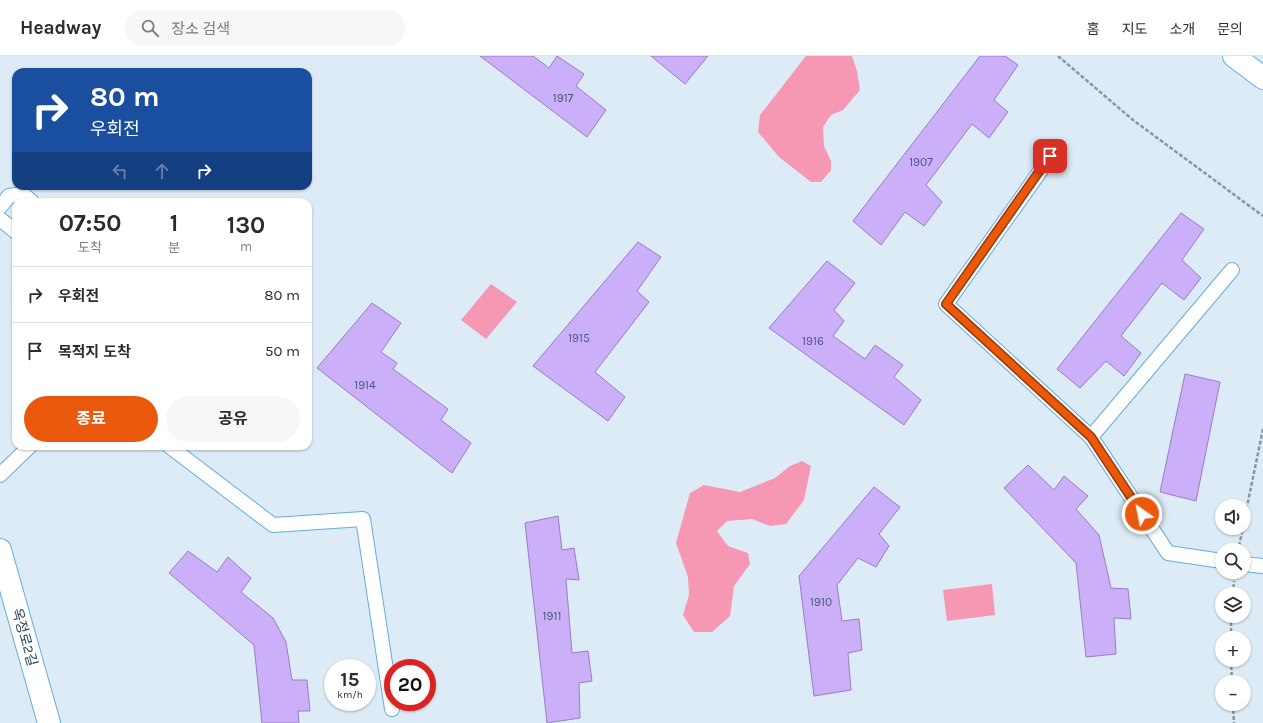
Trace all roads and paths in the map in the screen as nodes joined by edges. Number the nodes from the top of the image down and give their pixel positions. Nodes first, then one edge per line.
1 (1058, 56) edge
2 (1234, 56) edge
3 (1263, 78) edge
4 (1050, 156) dead end
5 (28, 198) edge
6 (0, 207) edge
7 (1263, 216) edge
8 (0, 219) edge
9 (12, 229) edge
10 (1232, 270) dead end
11 (1263, 429) edge
12 (1091, 437) junction
13 (26, 450) edge
14 (173, 450) edge
15 (0, 475) edge
16 (1249, 499) edge
17 (0, 550) edge
18 (1215, 560) edge
19 (1251, 565) edge
20 (1263, 566) edge
21 (384, 659) edge
22 (1233, 711) edge
23 (49, 723) edge
24 (1234, 723) edge

1 - 7 path
2 - 3 street
4 - 12 lane
5 - 6 lane
8 - 9 lane
10 - 12 lane
11 - 16 path
12 - 18 lane
13 - 15 lane
14 - 21 lane
17 - 23 street, 옥정로2길
19 - 20 lane
22 - 24 path

